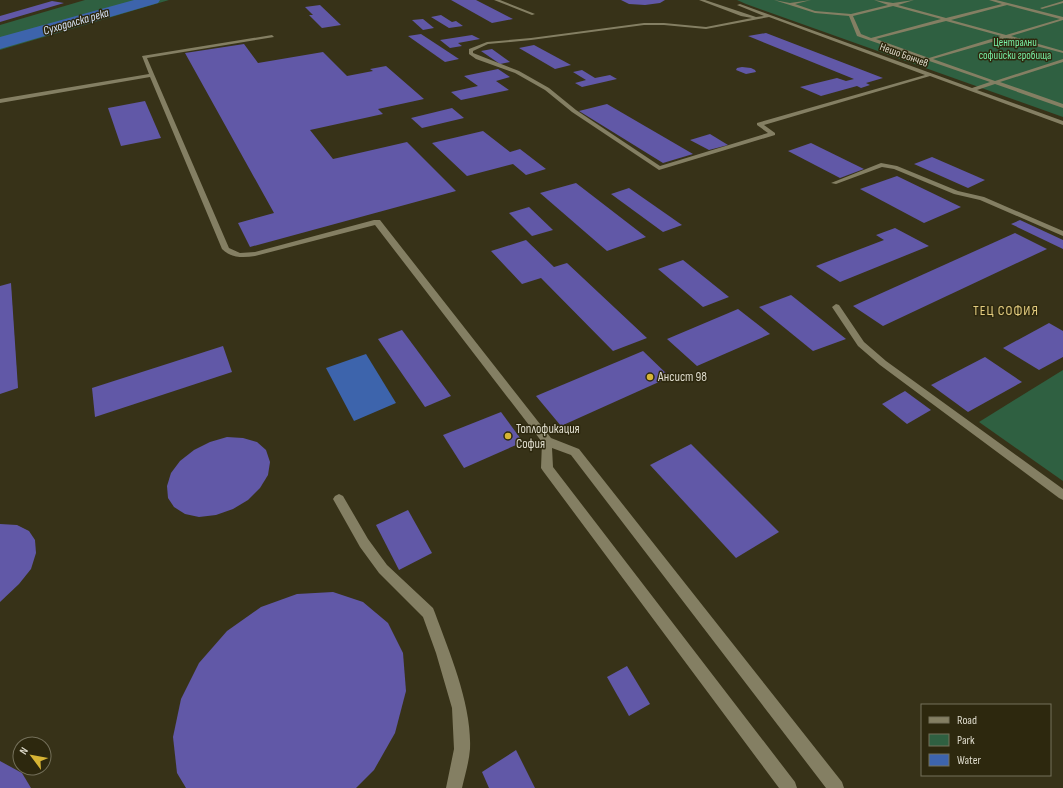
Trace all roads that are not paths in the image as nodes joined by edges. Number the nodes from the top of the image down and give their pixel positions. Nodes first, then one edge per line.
1 (496, 0) edge
2 (701, 0) edge
3 (776, 0) edge
4 (809, 0) edge
5 (876, 0) edge
6 (912, 0) edge
7 (991, 0) edge
8 (1008, 2) edge
9 (1063, 2) edge
10 (791, 4) junction
11 (739, 5) dead end
12 (892, 5) junction
13 (1042, 8) junction
14 (1063, 13) edge
15 (533, 14) dead end
16 (851, 15) junction
17 (769, 16) junction
18 (760, 18) junction
19 (1063, 18) edge
20 (946, 20) junction
21 (272, 36) dead end
22 (1006, 36) junction
23 (871, 39) junction
24 (1063, 52) edge
25 (929, 59) junction
26 (1063, 60) edge
27 (929, 74) junction
28 (151, 75) junction
29 (994, 82) junction
30 (971, 90) junction
31 (0, 101) edge
32 (1063, 106) edge
33 (1063, 123) edge
34 (834, 183) dead end
35 (1063, 234) edge
36 (836, 307) dead end
37 (547, 441) junction
38 (1063, 494) edge
39 (339, 500) dead end
40 (454, 788) edge
41 (789, 788) edge
42 (836, 788) edge

1 - 15 street
2 - 18 street
3 - 10 street
4 - 10 street
5 - 12 street
6 - 12 street
7 - 8 street
8 - 13 street
8 - 19 street
8 - 20 street
9 - 13 street
10 - 16 street
11 - 17 street, Нешо Бончев
12 - 16 street
12 - 20 street
13 - 14 street
16 - 23 street
17 - 18 street
17 - 27 street, Нешо Бончев
18 - 27 street
19 - 22 street
20 - 22 street
20 - 23 street
21 - 28 street
22 - 24 street
22 - 25 street
23 - 25 street
25 - 29 street
26 - 29 street
27 - 30 street, Нешо Бончев
28 - 31 street
28 - 37 street
29 - 30 street
29 - 32 street
30 - 33 street, Нешо Бончев
34 - 35 street
36 - 38 street
37 - 41 street
37 - 42 street
39 - 40 street

